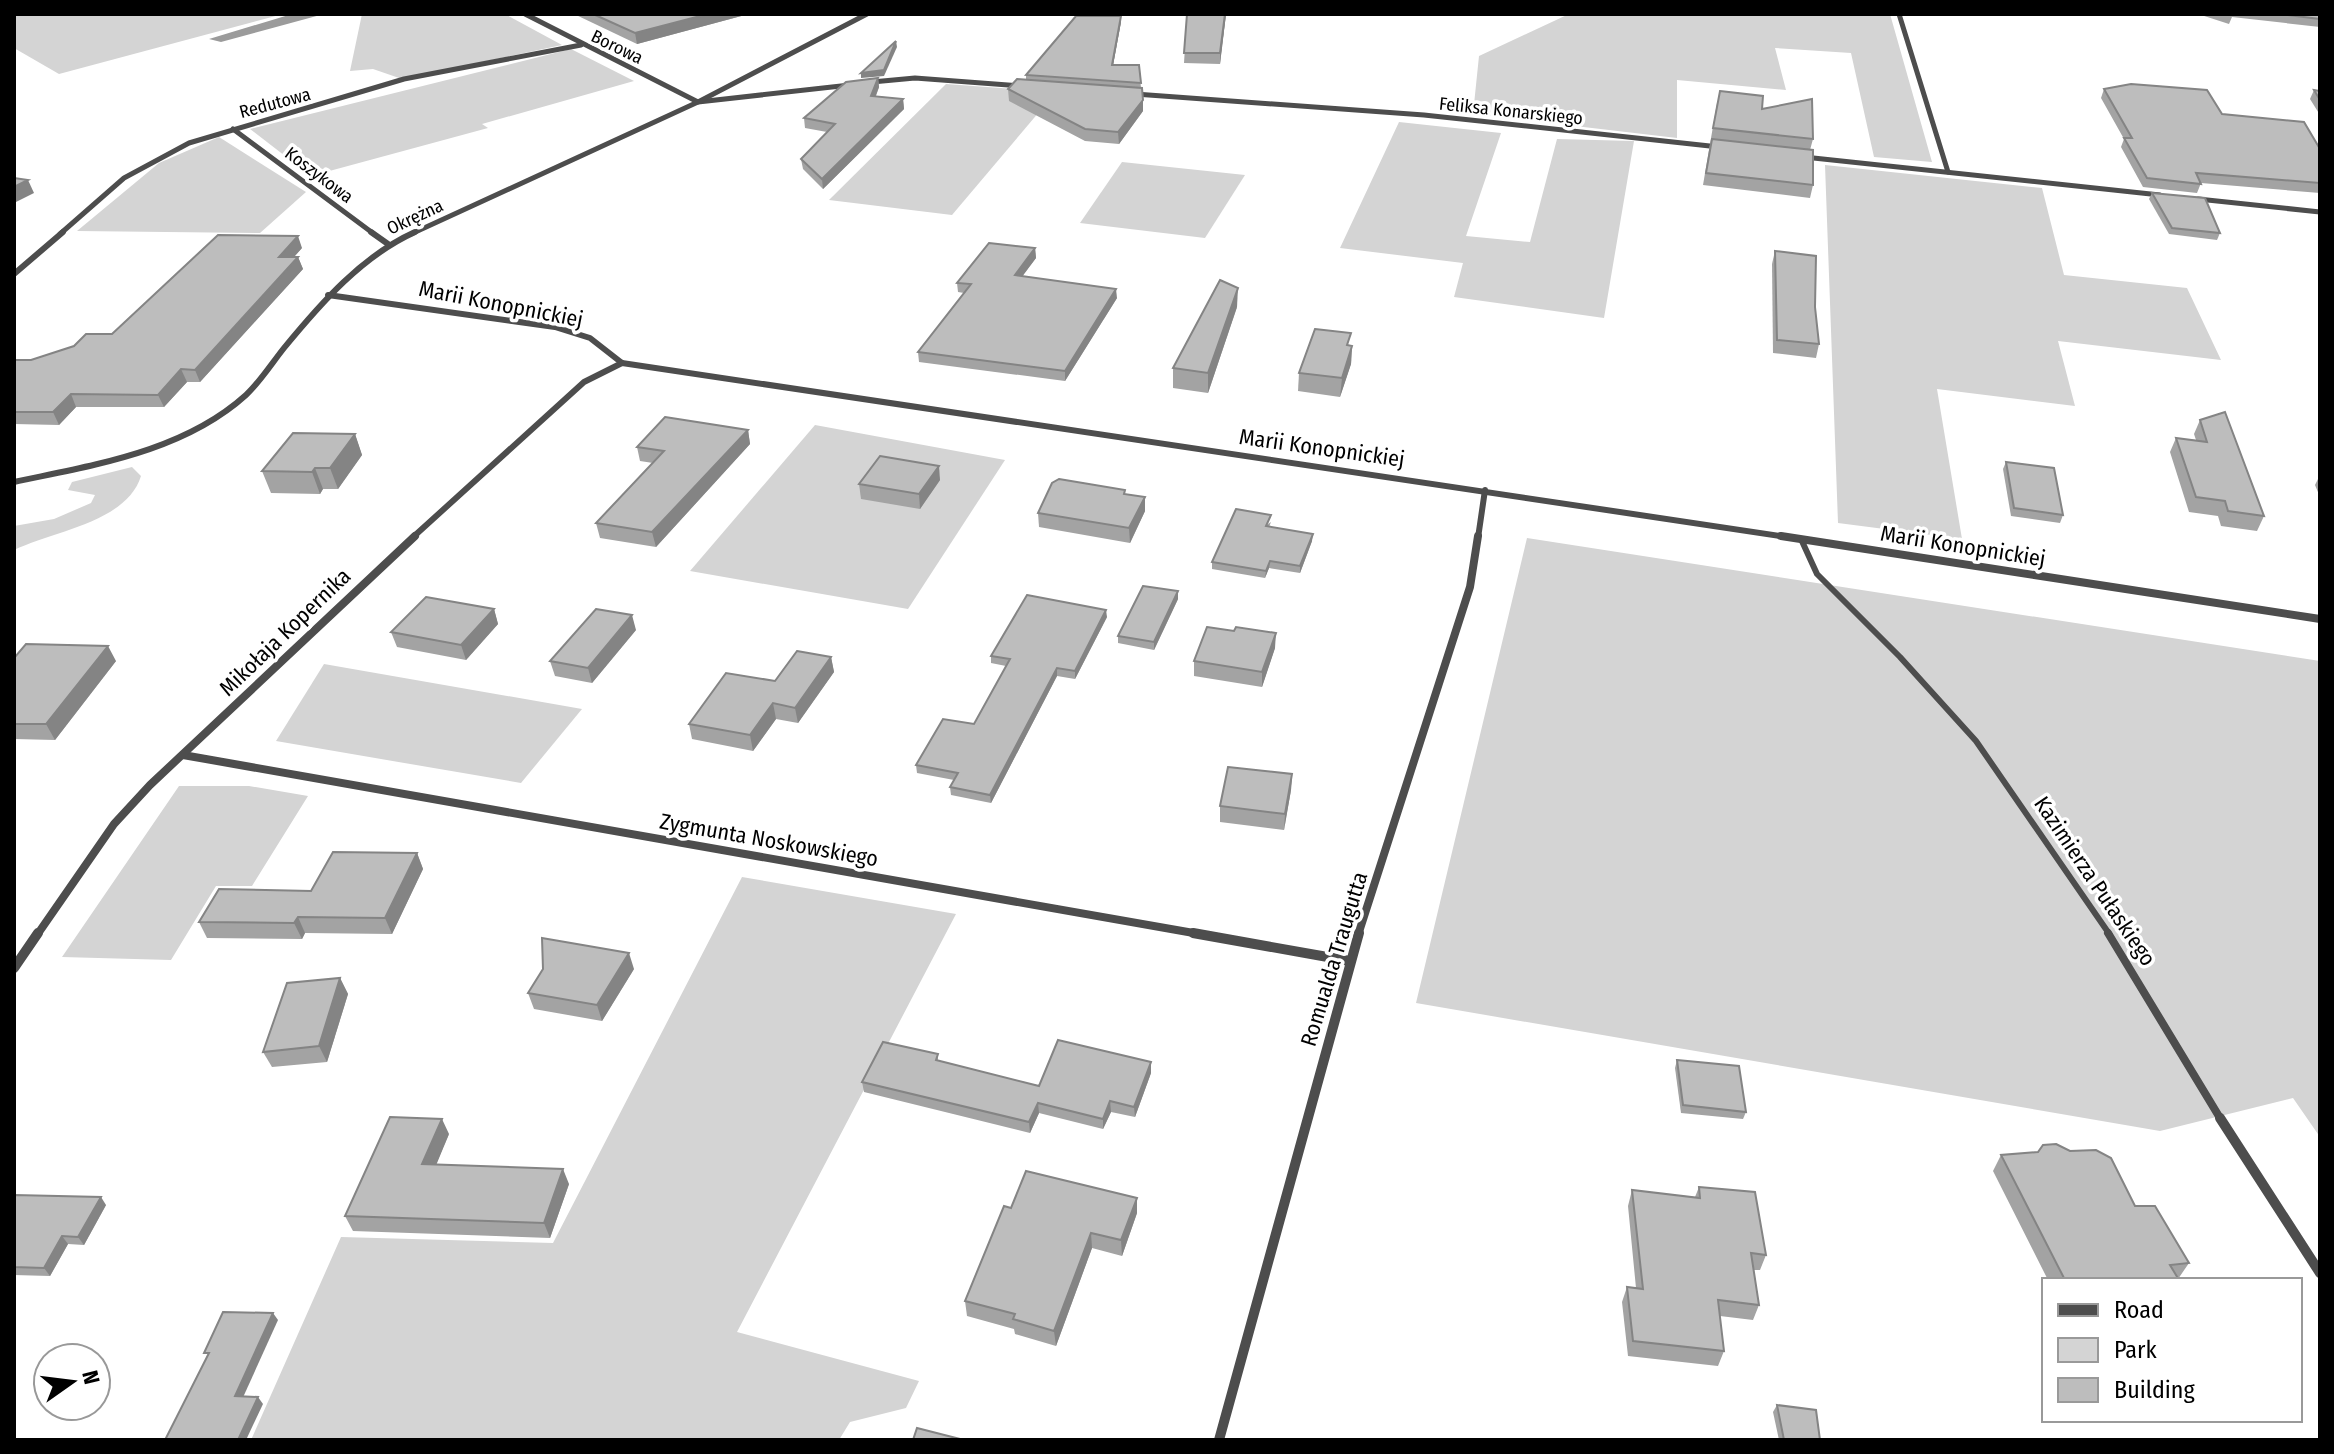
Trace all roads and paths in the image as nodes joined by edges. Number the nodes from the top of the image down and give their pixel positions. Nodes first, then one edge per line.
1 (525, 14) edge
2 (867, 14) edge
3 (1899, 14) edge
4 (582, 45) junction
5 (1032, 87) edge
6 (1126, 94) edge
7 (698, 102) junction
8 (233, 129) junction
9 (1720, 148) edge
10 (1797, 156) edge
11 (1948, 172) junction
12 (2165, 195) edge
13 (2196, 198) edge
14 (2320, 212) edge
15 (388, 244) junction
16 (14, 260) edge
17 (27, 262) junction
18 (14, 274) edge
19 (328, 295) junction
20 (622, 363) junction
21 (14, 482) edge
22 (1485, 490) junction
23 (1801, 539) junction
24 (2320, 619) edge
25 (183, 755) junction
26 (1350, 961) junction
27 (14, 968) edge
28 (2220, 1118) joint
29 (2320, 1273) edge
30 (1219, 1440) edge

1 - 4 street, Borowa
2 - 7 street, Okrężna
3 - 11 street
4 - 7 street, Borowa
4 - 8 street, Redutowa
5 - 7 street
6 - 9 street, Feliksa Konarskiego
7 - 15 street, Okrężna
8 - 15 street, Koszykowa
8 - 17 street, Redutowa
10 - 11 street
11 - 12 street
13 - 14 street
15 - 19 street, Okrężna
16 - 17 street
17 - 18 street, Redutowa
19 - 20 street, Marii Konopnickiej
19 - 21 street, Okrężna
20 - 22 street, Marii Konopnickiej
20 - 25 street, Mikołaja Kopernika
22 - 23 street, Marii Konopnickiej
22 - 26 street, Romualda Traugutta
23 - 24 street, Marii Konopnickiej
23 - 28 lane, Kazimierza Pułaskiego
25 - 26 street, Zygmunta Noskowskiego
25 - 27 street, Mikołaja Kopernika
26 - 30 street, Romualda Traugutta
28 - 29 street, Kazimierza Pułaskiego

